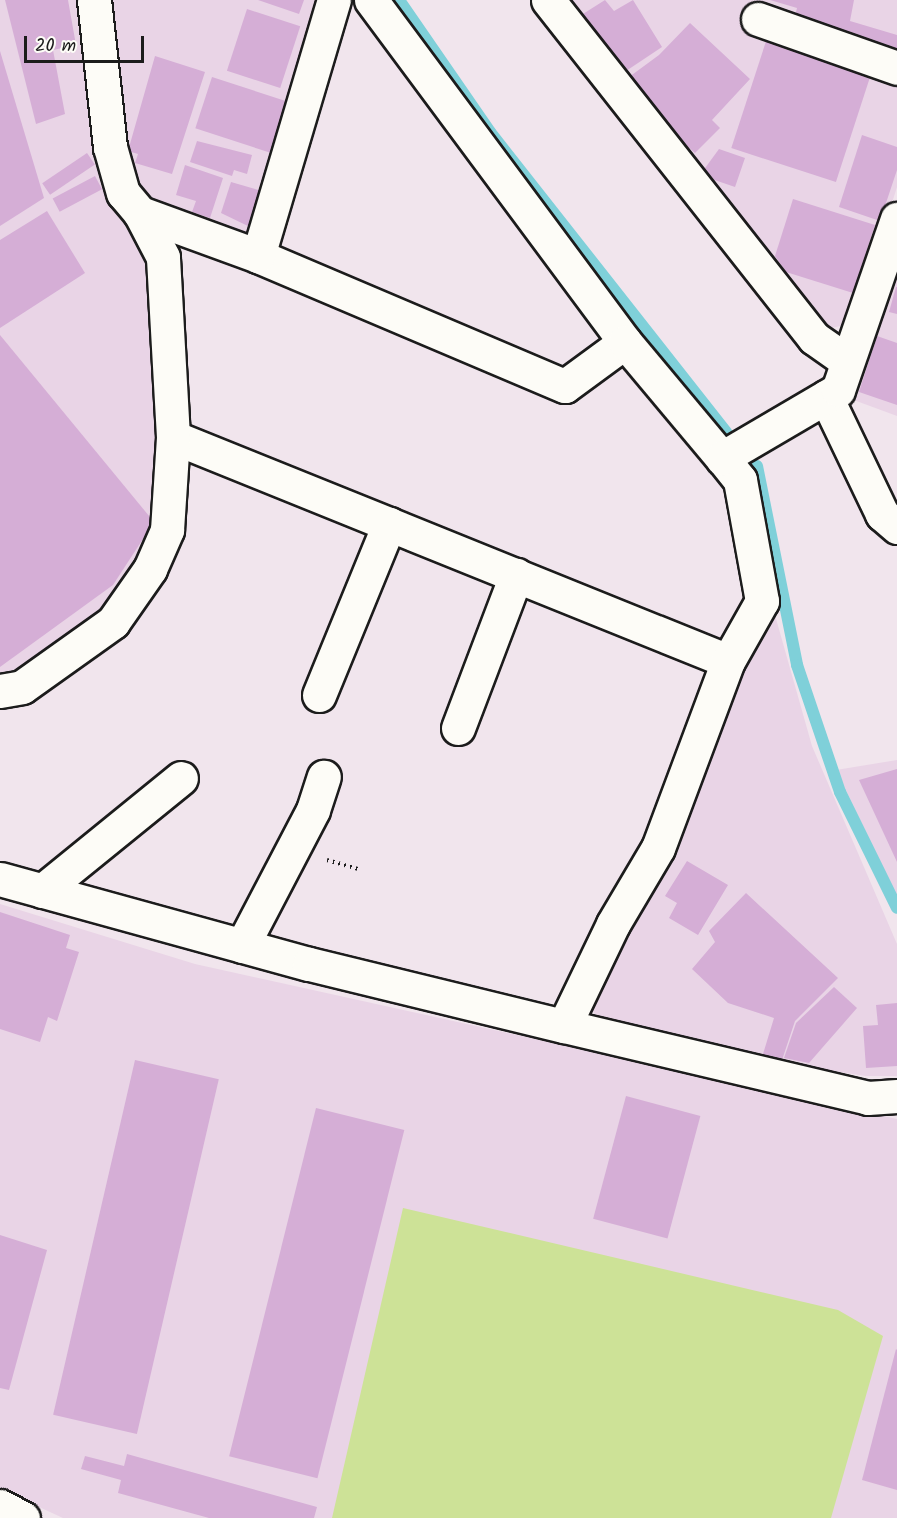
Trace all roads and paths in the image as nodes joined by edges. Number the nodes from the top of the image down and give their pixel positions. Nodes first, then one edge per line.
1 (94, 0) edge
2 (334, 0) edge
3 (371, 0) edge
4 (548, 0) edge
5 (758, 19) dead end
6 (897, 68) edge
7 (140, 213) junction
8 (897, 219) edge
9 (258, 256) junction
10 (624, 342) junction
11 (846, 360) junction
12 (826, 397) junction
13 (173, 436) junction
14 (722, 458) junction
15 (389, 524) junction
16 (897, 527) edge
17 (516, 575) junction
18 (728, 661) junction
19 (0, 691) edge
20 (319, 695) dead end
21 (458, 728) dead end
22 (324, 777) dead end
23 (181, 778) dead end
24 (0, 879) edge
25 (42, 891) junction
26 (242, 946) junction
27 (564, 1026) junction
28 (897, 1096) edge
29 (0, 1506) edge
30 (23, 1518) edge

1 - 7 street
2 - 9 street
3 - 10 street
4 - 11 street
5 - 6 street
7 - 9 street
7 - 13 street
8 - 11 street
9 - 10 street
10 - 14 street
11 - 12 street
12 - 14 street
12 - 16 street
13 - 15 street
13 - 19 street
14 - 18 street
15 - 17 street
15 - 20 street
17 - 18 street
17 - 21 street
18 - 27 street
22 - 26 street
23 - 25 street
24 - 25 street
25 - 26 street
26 - 27 street
27 - 28 street
29 - 30 street

